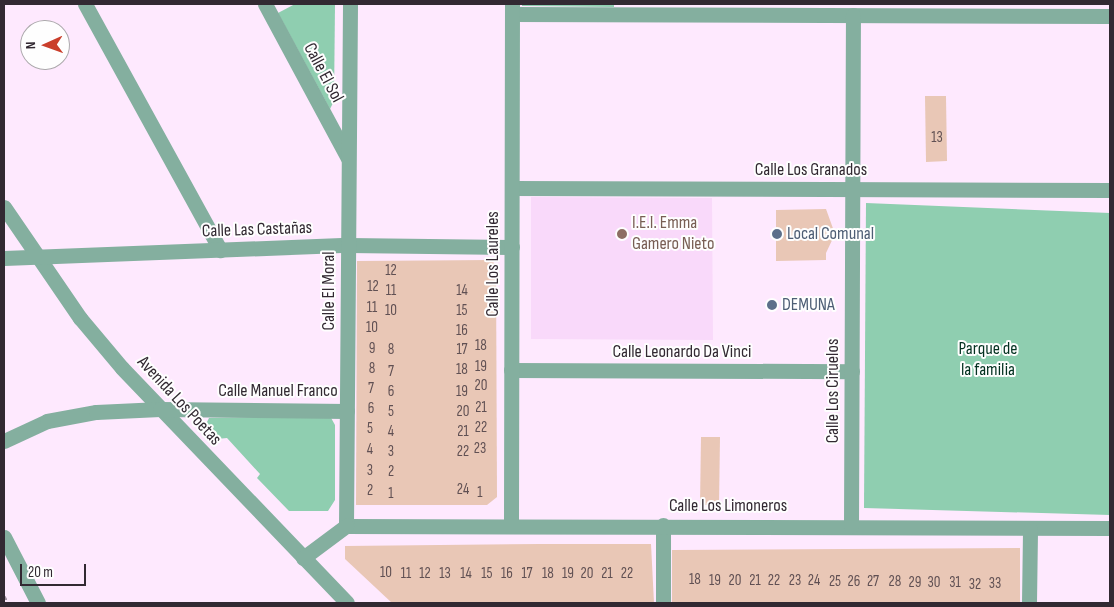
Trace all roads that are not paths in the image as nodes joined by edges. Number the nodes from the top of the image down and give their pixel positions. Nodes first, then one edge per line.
1 (86, 4) edge
2 (264, 4) edge
3 (350, 4) edge
4 (512, 9) edge
5 (1042, 10) edge
6 (852, 15) junction
7 (1110, 16) edge
8 (349, 159) junction
9 (512, 188) junction
10 (852, 189) junction
11 (1110, 190) edge
12 (4, 207) edge
13 (348, 245) junction
14 (512, 247) junction
15 (220, 250) junction
16 (4, 258) edge
17 (39, 258) junction
18 (511, 370) junction
19 (852, 371) junction
20 (160, 409) junction
21 (347, 410) junction
22 (4, 441) edge
23 (511, 524) junction
24 (663, 525) junction
25 (346, 526) junction
26 (851, 526) junction
27 (1110, 528) edge
28 (1030, 530) junction
29 (4, 536) edge
30 (303, 558) junction
31 (38, 603) edge
32 (347, 603) edge
33 (663, 603) edge
34 (1029, 603) edge

1 - 15 street
2 - 8 street, Calle El Sol
3 - 8 street, Calle El Moral
4 - 6 street
4 - 9 street, Calle Los Laureles
5 - 6 street
5 - 7 street
6 - 10 street, Calle Los Ciruelos
8 - 13 street, Calle El Moral
9 - 10 street, Calle Los Granados
9 - 14 street, Calle Los Laureles
10 - 11 street, Calle Los Granados
10 - 19 street, Calle Los Ciruelos
12 - 17 street, Avenida Los Poetas
13 - 14 street, Calle Las Castañas
13 - 15 street, Calle Las Castañas
13 - 21 street, Calle El Moral
14 - 18 street, Calle Los Laureles
15 - 17 street, Calle Las Castañas
16 - 17 street, Calle Las Castañas
17 - 20 street, Avenida Los Poetas
18 - 19 street, Calle Leonardo Da Vinci
18 - 23 street, Calle Los Laureles
19 - 26 street, Calle Los Ciruelos
20 - 21 street, Calle Manuel Franco
20 - 22 street, Calle Manuel Franco
20 - 30 street, Avenida Los Poetas
21 - 25 street, Calle El Moral
23 - 24 street, Calle Los Limoneros
23 - 25 street, Calle Los Limoneros
24 - 26 street, Calle Los Limoneros
24 - 33 street
25 - 30 street
26 - 28 street, Calle Los Limoneros
27 - 28 street, Calle Los Limoneros
28 - 34 street
29 - 31 street
30 - 32 street, Avenida Los Poetas

